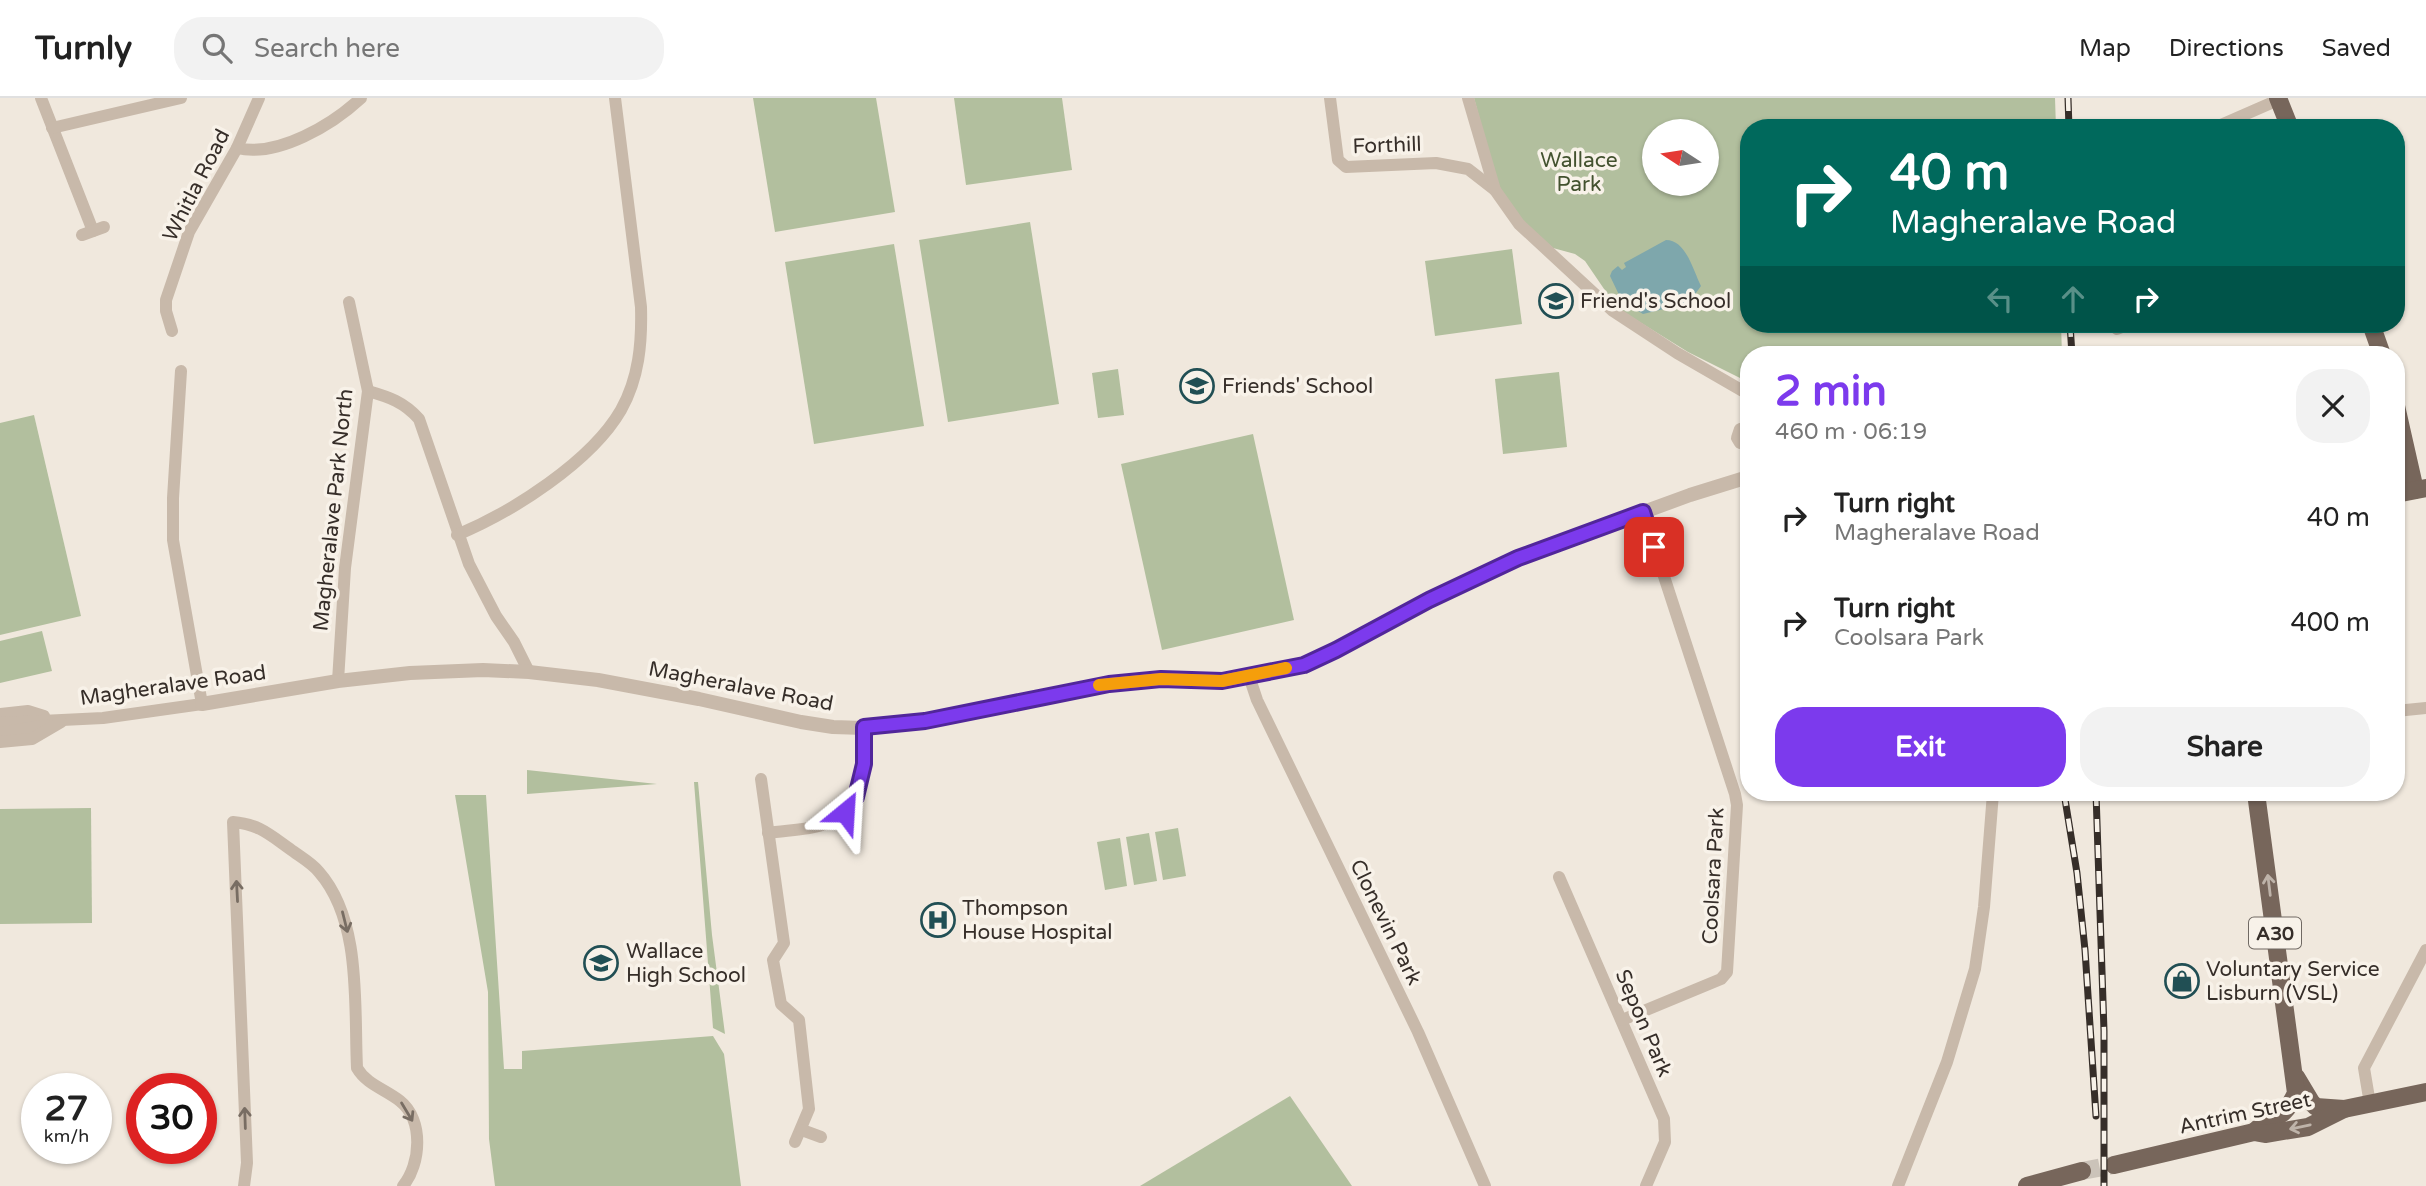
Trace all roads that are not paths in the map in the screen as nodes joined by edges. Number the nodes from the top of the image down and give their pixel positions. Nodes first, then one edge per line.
1 (41, 98) edge
2 (181, 98) edge
3 (259, 98) edge
4 (361, 98) edge
5 (615, 98) edge
6 (1330, 98) edge
7 (1468, 98) edge
8 (2278, 99) edge
9 (2234, 119) edge
10 (2286, 119) edge
11 (52, 128) junction
12 (237, 148) junction
13 (1495, 190) junction
14 (93, 231) dead end
15 (349, 302) dead end
16 (172, 331) dead end
17 (181, 371) dead end
18 (1740, 389) edge
19 (368, 391) junction
20 (2405, 437) edge
21 (1740, 480) edge
22 (2420, 489) edge
23 (1643, 512) junction
24 (457, 535) junction
25 (529, 672) junction
26 (1249, 676) junction
27 (338, 681) junction
28 (202, 705) junction
29 (2426, 708) edge
30 (2405, 710) edge
31 (0, 714) edge
32 (63, 721) junction
33 (0, 723) edge
34 (864, 727) junction
35 (0, 733) edge
36 (0, 742) edge
37 (761, 779) dead end
38 (1992, 801) edge
39 (2257, 801) edge
40 (768, 833) junction
41 (1559, 877) dead end
42 (2426, 950) edge
43 (1622, 1020) junction
44 (2294, 1074) junction
45 (2426, 1092) edge
46 (2370, 1104) junction
47 (2344, 1109) junction
48 (2254, 1132) junction
49 (821, 1137) dead end
50 (2114, 1164) tunnel mouth
51 (2082, 1171) tunnel mouth
52 (244, 1186) edge
53 (403, 1186) edge
54 (1485, 1186) edge
55 (1646, 1186) edge
56 (1898, 1186) edge
57 (2027, 1186) edge

1 - 11 street
2 - 11 street
3 - 12 street, Whitla Road
4 - 12 street
5 - 24 street
6 - 13 street, Forthill
7 - 13 street, Forthill
8 - 9 street
8 - 10 main road
11 - 14 street
12 - 16 street, Whitla Road
13 - 18 street, Forthill
15 - 19 street, Magheralave Park North
17 - 28 street
19 - 24 street
19 - 27 street, Magheralave Park North
20 - 22 main road
21 - 23 street, Magheralave Road
23 - 26 street, Magheralave Road
23 - 43 street, Coolsara Park
24 - 25 street
25 - 27 street, Magheralave Road
25 - 34 street, Magheralave Road
26 - 34 street, Magheralave Road
26 - 54 street, Clonevin Park
27 - 28 street, Magheralave Road
28 - 32 street, Magheralave Road
29 - 30 street
31 - 32 street, Magheralave Road
32 - 33 street, Magheralave Road
32 - 35 street, Magheralave Road
32 - 36 street, Magheralave Road
34 - 40 street
37 - 40 street
38 - 56 street
44 -> 39 main road, A30
40 - 49 street
41 - 43 street, Sepon Park
42 - 46 street
43 - 55 street, Sepon Park
44 - 47 main road, A30
44 - 48 main road, A30
45 - 46 main road, Antrim Street / A30
46 - 47 main road, Antrim Street / A30
47 -> 48 main road, Antrim Street / A30
48 - 50 main road, Antrim Street / A30
51 - 57 main road
52 -> 53 street

